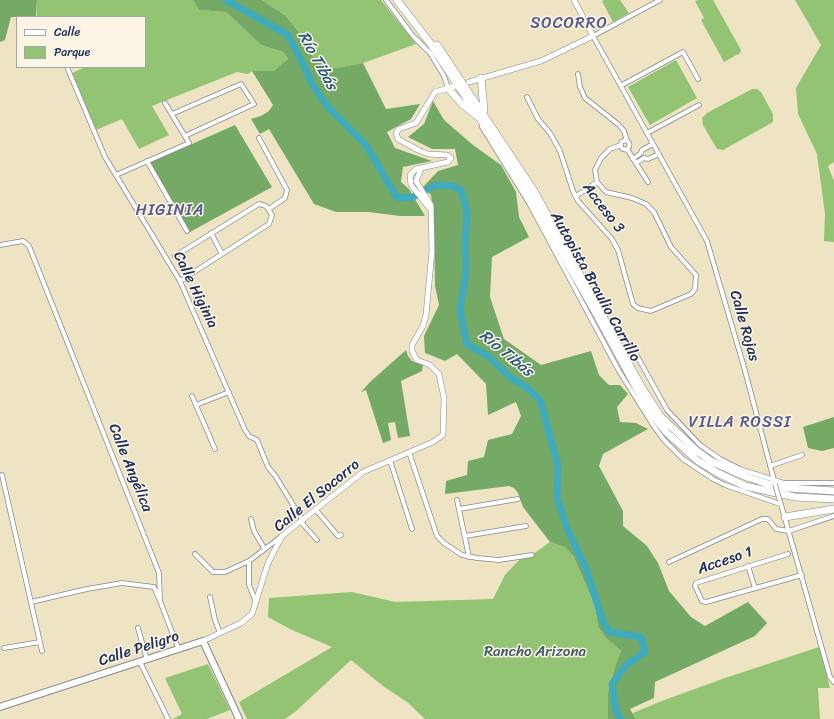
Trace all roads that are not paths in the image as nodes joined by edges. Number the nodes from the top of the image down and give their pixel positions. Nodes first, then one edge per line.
1 (386, 0) edge
2 (397, 0) edge
3 (403, 0) edge
4 (574, 0) edge
5 (660, 0) edge
6 (593, 36) junction
7 (67, 68) edge
8 (578, 74) dead end
9 (481, 78) junction
10 (698, 78) dead end
11 (469, 82) dead end
12 (622, 85) junction
13 (452, 87) junction
14 (527, 97) dead end
15 (165, 103) dead end
16 (699, 105) dead end
17 (172, 114) junction
18 (479, 116) junction
19 (647, 133) junction
20 (185, 136) junction
21 (259, 138) dead end
22 (626, 141) junction
23 (653, 144) junction
24 (621, 146) junction
25 (627, 149) junction
26 (641, 153) junction
27 (658, 154) junction
28 (644, 158) junction
29 (634, 159) junction
30 (146, 161) junction
31 (636, 163) junction
32 (116, 175) junction
33 (597, 182) junction
34 (648, 182) dead end
35 (416, 187) junction
36 (576, 196) junction
37 (269, 209) junction
38 (430, 209) junction
39 (187, 231) dead end
40 (211, 234) junction
41 (0, 245) edge
42 (222, 254) junction
43 (176, 256) dead end
44 (180, 281) junction
45 (632, 345) dead end
46 (229, 392) junction
47 (192, 396) dead end
48 (196, 405) junction
49 (215, 449) dead end
50 (409, 452) junction
51 (802, 455) dead end
52 (390, 460) junction
53 (770, 466) junction
54 (2, 475) dead end
55 (775, 482) junction
56 (834, 483) edge
57 (834, 491) edge
58 (518, 499) dead end
59 (834, 499) edge
60 (457, 500) dead end
61 (780, 504) junction
62 (459, 509) junction
63 (834, 509) edge
64 (316, 510) junction
65 (834, 516) edge
66 (785, 517) junction
67 (251, 519) dead end
68 (302, 521) junction
69 (526, 526) dead end
70 (412, 529) dead end
71 (788, 530) junction
72 (341, 535) dead end
73 (282, 536) junction
74 (464, 536) junction
75 (317, 540) dead end
76 (264, 548) junction
77 (196, 554) dead end
78 (788, 554) dead end
79 (532, 555) dead end
80 (469, 557) junction
81 (249, 562) junction
82 (669, 562) dead end
83 (748, 566) junction
84 (802, 575) junction
85 (154, 587) junction
86 (160, 588) junction
87 (755, 588) junction
88 (210, 597) dead end
89 (160, 601) junction
90 (31, 602) junction
91 (257, 603) junction
92 (138, 628) dead end
93 (220, 633) junction
94 (203, 641) junction
95 (40, 642) junction
96 (4, 648) dead end
97 (179, 650) junction
98 (42, 651) dead end
99 (143, 661) junction
100 (834, 682) edge
101 (0, 707) edge
102 (168, 719) edge
103 (239, 719) edge

1 - 13 street
2 - 18 highway, Autopista Braulio Carrillo
3 - 18 highway, Autopista Braulio Carrillo
4 - 6 street, Calle Rojas
5 - 6 street
6 - 9 street
6 - 12 street, Calle Rojas
7 - 32 street, Calle Higinia
8 - 22 street
9 - 11 street
9 - 18 highway
10 - 12 street
12 - 19 street, Calle Rojas
13 - 18 highway
13 - 35 street
14 - 36 street, Acceso 3
15 - 17 street
16 - 19 street
17 - 20 street
17 - 20 street
18 - 57 highway, Autopista Braulio Carrillo
18 - 59 highway, Autopista Braulio Carrillo
18 - 61 street
19 - 23 street, Calle Rojas
20 - 30 street
21 - 37 street
22 - 24 street
22 - 25 street
23 - 26 street
23 - 27 street, Calle Rojas
24 - 25 street
24 - 33 street, Acceso 3
25 - 29 street
26 - 28 street
26 - 29 street
27 - 28 street
27 - 53 street, Calle Rojas
28 - 31 street
29 - 31 street
30 - 32 street
30 - 39 street
31 - 34 street
32 - 44 street, Calle Higinia
33 - 36 street
33 - 36 street, Acceso 3
35 - 38 street
35 - 38 street, Calle El Socorro
37 - 40 street
37 - 42 street
38 - 50 street, Calle El Socorro
40 - 42 street
40 - 43 street
41 - 86 street, Calle Angélica
42 - 44 street
44 - 46 street, Calle Higinia
45 - 55 street
46 - 48 street
46 - 68 street, Calle Higinia
47 - 48 street
48 - 49 street
50 - 52 street, Calle El Socorro
50 - 80 street
51 - 53 street
52 - 64 street, Calle El Socorro
52 - 70 street
53 - 55 street, Calle Rojas
54 - 90 street
55 - 56 street
55 - 61 street, Calle Rojas, bridge
58 - 62 street
60 - 62 street
61 - 66 street, Calle Rojas
62 - 74 street
63 - 66 highway
64 - 68 street, Calle El Socorro
64 - 72 street
65 - 71 street
66 - 71 street, Calle Rojas
67 - 76 street
68 - 73 street, Calle El Socorro
68 - 75 street, Calle Higinia
69 - 74 street
71 - 82 street
71 - 84 street, Calle Rojas
73 - 76 street
73 - 91 street, Calle El Socorro
74 - 80 street
76 - 81 street
77 - 81 street
78 - 83 street, Acceso 1
79 - 80 street
81 - 91 street
83 - 87 street
83 - 87 street, Acceso 1
84 - 87 street, Acceso 1
84 - 100 street, Calle Rojas
85 - 86 street
85 - 89 street
85 - 90 street
86 - 89 street, Calle Angélica
88 - 93 street
89 - 97 street, Calle Angélica
90 - 95 street
91 - 93 street, Calle El Socorro
92 - 99 street
93 - 94 street, Calle El Socorro
94 - 97 main road, Calle Peligro
94 - 103 main road, Calle Peligro
95 - 96 street
95 - 98 street
97 - 99 main road, Calle Peligro
99 - 101 main road, Calle Peligro
99 - 102 street

